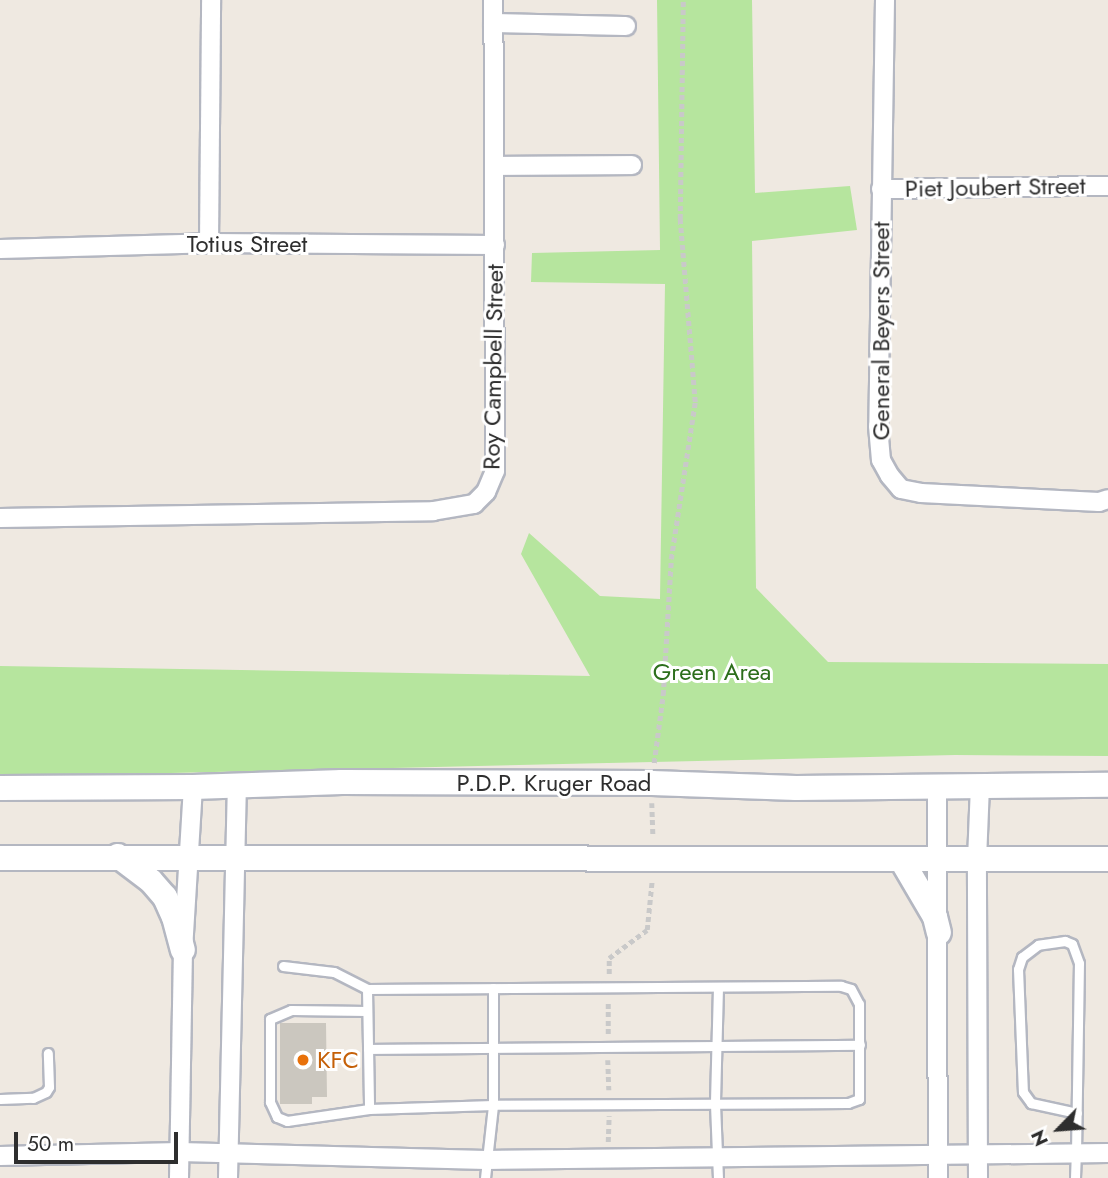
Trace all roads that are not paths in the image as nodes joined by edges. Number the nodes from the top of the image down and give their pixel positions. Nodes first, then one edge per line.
1 (211, 0) edge
2 (493, 0) edge
3 (885, 0) edge
4 (493, 23) junction
5 (626, 26) dead end
6 (632, 165) dead end
7 (495, 166) junction
8 (1108, 186) edge
9 (881, 189) junction
10 (209, 243) junction
11 (495, 245) junction
12 (0, 249) edge
13 (1108, 499) edge
14 (0, 518) edge
15 (937, 785) junction
16 (981, 785) junction
17 (1108, 785) edge
18 (237, 786) junction
19 (0, 788) edge
20 (193, 788) junction
21 (118, 856) junction
22 (0, 858) edge
23 (187, 859) junction
24 (901, 859) junction
25 (1108, 859) edge
26 (235, 860) junction
27 (939, 860) junction
28 (977, 860) junction
29 (939, 933) junction
30 (183, 950) junction
31 (283, 966) dead end
32 (718, 987) junction
33 (493, 988) junction
34 (367, 989) junction
35 (368, 1011) junction
36 (860, 1045) junction
37 (718, 1048) junction
38 (368, 1049) junction
39 (493, 1049) junction
40 (48, 1053) dead end
41 (0, 1098) edge
42 (715, 1104) junction
43 (493, 1105) junction
44 (369, 1109) junction
45 (1077, 1112) junction
46 (180, 1152) junction
47 (230, 1153) junction
48 (1076, 1153) junction
49 (1108, 1153) edge
50 (937, 1154) junction
51 (978, 1154) junction
52 (0, 1156) edge
53 (719, 1157) junction
54 (486, 1160) junction
55 (179, 1178) edge
56 (228, 1178) edge
57 (485, 1178) edge
58 (718, 1178) edge
59 (938, 1178) edge
60 (978, 1178) edge
61 (1076, 1178) edge

1 - 10 street
2 - 4 street, Roy Campbell Street
3 - 9 street, General Beyers Street
4 - 5 street
4 - 7 street, Roy Campbell Street
6 - 7 street
7 - 11 street, Roy Campbell Street
8 - 9 street, Piet Joubert Street
9 - 13 street, General Beyers Street
10 - 11 street, Totius Street
10 - 12 street, Totius Street
11 - 14 street, Roy Campbell Street
15 - 16 street, P.D.P. Kruger Road
15 - 18 street, P.D.P. Kruger Road
15 - 27 street
16 - 17 street, P.D.P. Kruger Road
16 - 28 street
18 - 20 street, P.D.P. Kruger Road
18 - 26 street
19 - 20 street, P.D.P. Kruger Road
20 - 23 street
21 - 22 street
21 - 23 street
21 - 30 street
23 - 26 street
23 - 30 street
24 - 26 street
24 - 27 street
24 - 29 street
25 - 28 street
26 - 47 street
27 - 28 street
27 - 29 street
28 - 51 street
29 - 50 street
30 - 46 street
31 - 34 lane
32 - 33 lane
32 - 36 lane
32 - 37 lane
33 - 34 lane
33 - 39 lane
34 - 35 lane
35 - 38 lane
35 - 44 lane
36 - 37 lane
36 - 42 lane
37 - 39 lane
37 - 42 lane
38 - 39 lane
38 - 44 lane
39 - 43 lane
40 - 41 lane
42 - 43 lane
42 - 53 lane
43 - 44 lane
43 - 54 lane
45 - 45 lane
45 - 48 lane
46 - 47 street
46 - 52 street
46 - 55 street
47 - 54 street
47 - 56 street
48 - 49 street
48 - 51 street
48 - 61 lane
50 - 51 street
50 - 53 street
50 - 59 street
51 - 60 street
53 - 54 street
53 - 58 lane
54 - 57 lane

